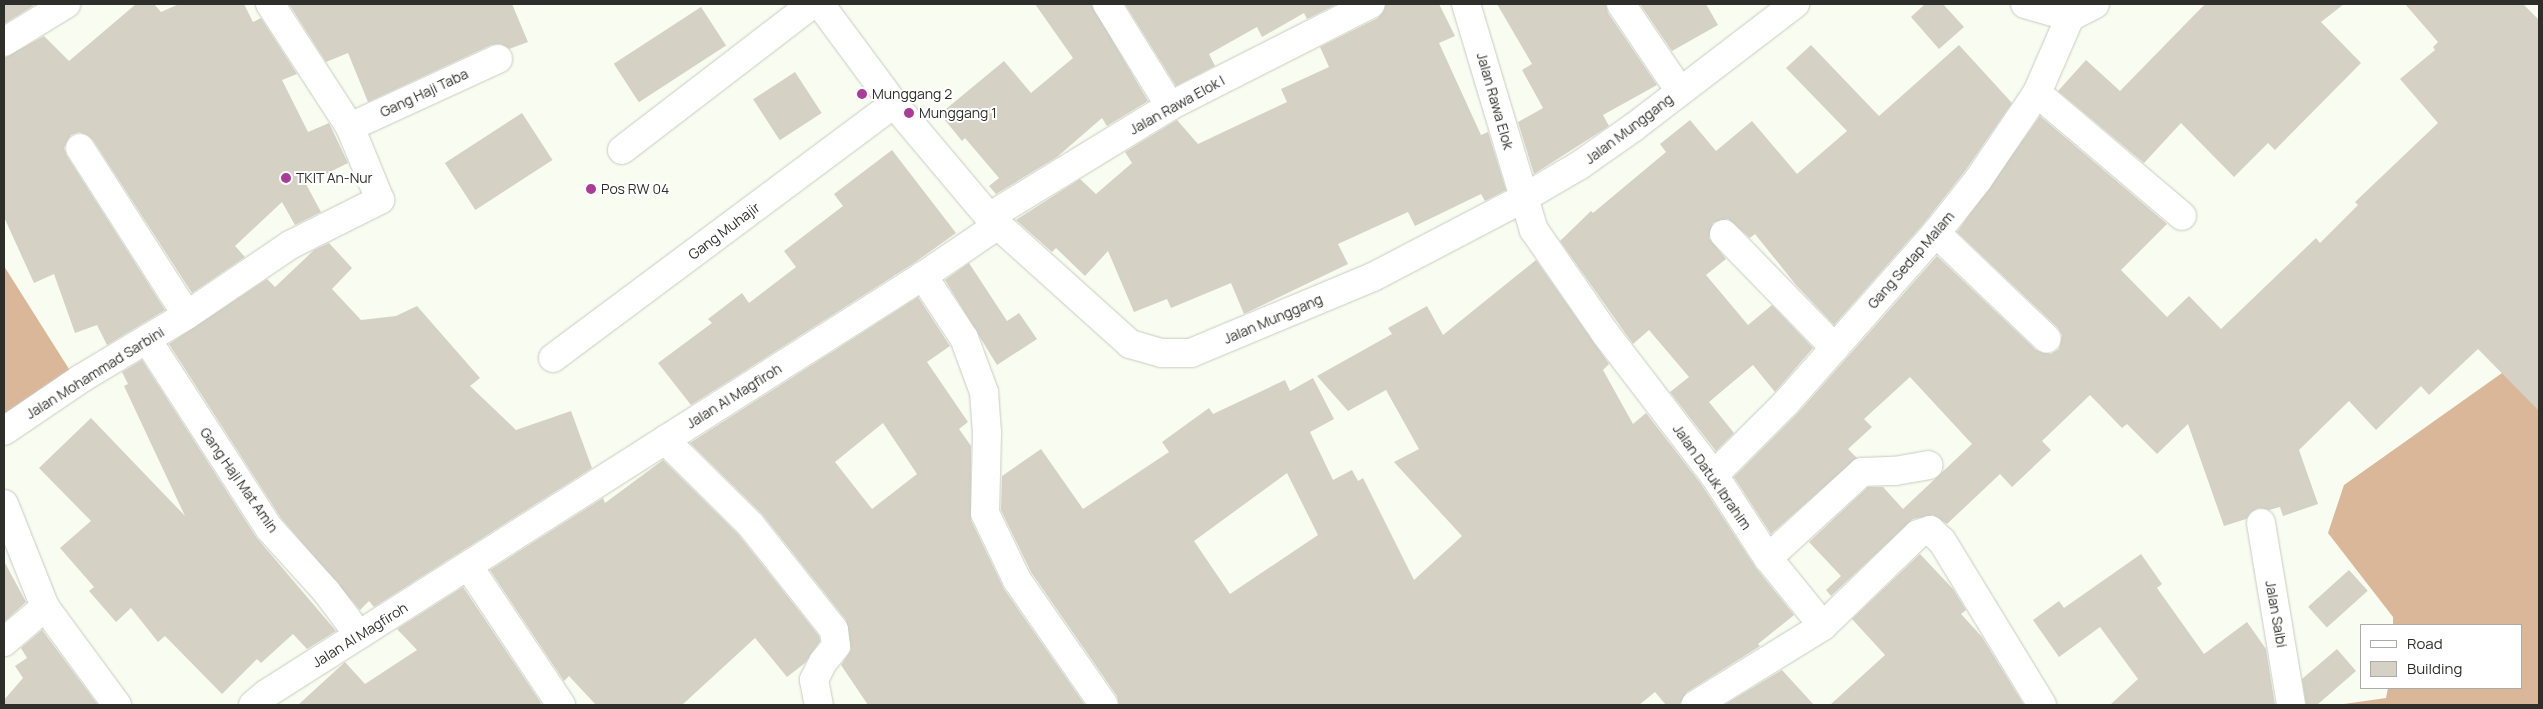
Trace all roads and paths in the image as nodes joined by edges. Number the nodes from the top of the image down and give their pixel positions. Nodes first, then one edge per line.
1 (66, 4) edge
2 (270, 4) edge
3 (812, 4) edge
4 (820, 4) edge
5 (1107, 4) edge
6 (1370, 4) edge
7 (1466, 4) edge
8 (1621, 4) edge
9 (1795, 4) edge
10 (2025, 4) edge
11 (2094, 4) edge
12 (2070, 17) junction
13 (4, 42) edge
14 (498, 59) dead end
15 (1680, 91) junction
16 (2037, 93) junction
17 (894, 104) junction
18 (1170, 106) junction
19 (350, 127) junction
20 (80, 148) dead end
21 (622, 150) dead end
22 (1522, 199) junction
23 (2182, 216) dead end
24 (994, 221) junction
25 (1936, 233) junction
26 (1724, 234) dead end
27 (923, 276) junction
28 (187, 315) junction
29 (2047, 339) dead end
30 (148, 341) junction
31 (1835, 348) junction
32 (553, 358) dead end
33 (4, 431) edge
34 (665, 440) junction
35 (1928, 465) dead end
36 (1714, 475) junction
37 (4, 504) edge
38 (2261, 523) dead end
39 (1768, 558) junction
40 (469, 567) junction
41 (45, 606) junction
42 (1823, 626) junction
43 (359, 635) junction
44 (4, 642) edge
45 (264, 701) edge
46 (117, 705) edge
47 (561, 705) edge
48 (819, 705) edge
49 (1104, 705) edge
50 (1694, 705) edge
51 (2042, 705) edge
52 (2291, 705) edge

1 - 13 street
2 - 19 street, Jalan Mohammad Sarbini
3 - 21 street
4 - 17 street, Jalan Munggang
5 - 18 street
6 - 18 street, Jalan Rawa Elok I
7 - 22 street, Jalan Rawa Elok
8 - 15 street
9 - 15 street, Jalan Munggang
10 - 12 street
11 - 12 street
12 - 16 street, Gang Sedap Malam
14 - 19 street, Gang Haji Taba
15 - 22 street, Jalan Munggang
16 - 23 street
16 - 25 street, Gang Sedap Malam
17 - 24 street, Jalan Munggang
17 - 32 street, Gang Muhajir
18 - 24 street, Jalan Rawa Elok I
19 - 28 street, Jalan Mohammad Sarbini
20 - 28 street
22 - 24 street, Jalan Munggang
22 - 36 street, Jalan Datuk Ibrahim
24 - 27 street, Jalan Al Magfiroh
25 - 29 street
25 - 31 street, Gang Sedap Malam
26 - 31 street
27 - 34 street, Jalan Al Magfiroh
27 - 49 street
28 - 30 street, Jalan Mohammad Sarbini
30 - 33 street, Jalan Mohammad Sarbini
30 - 43 street, Gang Haji Mat Amin
31 - 36 street, Gang Sedap Malam
34 - 40 street, Jalan Al Magfiroh
34 - 48 street
35 - 39 street
36 - 39 street, Jalan Datuk Ibrahim
37 - 41 street
38 - 52 street, Jalan Saibi
39 - 42 street, Jalan Datuk Ibrahim
40 - 43 street, Jalan Al Magfiroh
40 - 47 street
41 - 44 street
41 - 46 street
42 - 50 street
42 - 51 street
43 - 45 street, Jalan Al Magfiroh

